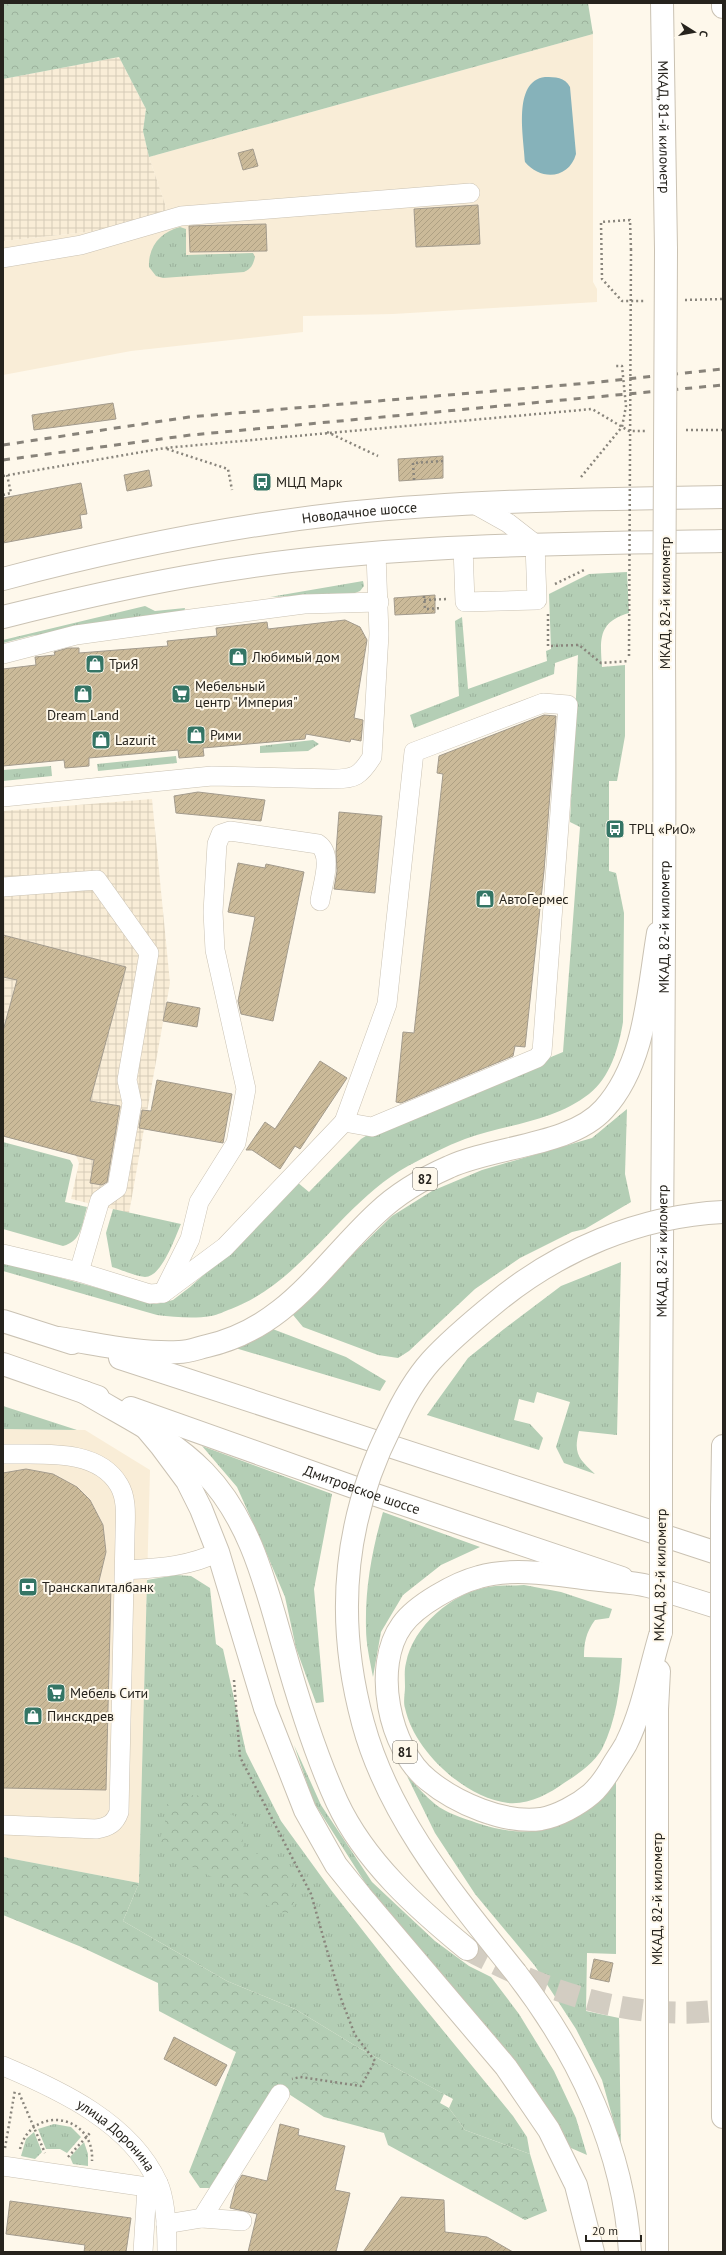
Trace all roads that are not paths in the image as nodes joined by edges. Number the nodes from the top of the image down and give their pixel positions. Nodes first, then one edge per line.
1 (662, 3) edge
2 (723, 3) edge
3 (723, 7) edge
4 (470, 192) dead end
5 (666, 250) joint
6 (3, 258) edge
7 (723, 497) edge
8 (474, 504) junction
9 (723, 541) edge
10 (535, 544) junction
11 (463, 547) junction
12 (376, 554) junction
13 (3, 579) edge
14 (379, 602) junction
15 (3, 617) edge
16 (3, 654) edge
17 (3, 797) edge
18 (665, 885) junction
19 (3, 887) edge
20 (320, 901) dead end
21 (344, 1122) junction
22 (723, 1212) edge
23 (3, 1254) edge
24 (80, 1272) junction
25 (163, 1293) junction
26 (3, 1321) edge
27 (58, 1338) junction
28 (3, 1364) edge
29 (84, 1392) junction
30 (144, 1427) junction
31 (723, 1446) edge
32 (3, 1454) edge
33 (723, 1507) edge
34 (689, 1544) junction
35 (723, 1551) edge
36 (218, 1552) junction
37 (723, 1555) edge
38 (125, 1570) junction
39 (646, 1586) junction
40 (723, 1609) edge
41 (660, 1632) junction
42 (722, 1651) edge
43 (3, 1825) edge
44 (467, 1949) tunnel mouth
45 (3, 2066) edge
46 (280, 2094) road end
47 (723, 2117) edge
48 (9, 2162) edge
49 (153, 2185) junction
50 (202, 2218) junction
51 (242, 2221) dead end
52 (166, 2224) junction
53 (143, 2252) edge
54 (167, 2252) edge
55 (593, 2252) edge
56 (630, 2252) edge
57 (657, 2252) edge

1 - 5 main road, МКАД, 81-й километр
2 - 3 main road
4 - 6 street
5 - 18 main road, МКАД, 82-й километр, bridge
7 - 8 main road, Новодачное шоссе
8 - 10 street
8 - 13 main road, Новодачное шоссе
9 - 10 main road
10 - 11 main road
10 - 11 street
11 - 12 main road
12 - 14 street
12 - 15 main road
14 - 16 street
14 - 17 street
18 - 27 main road, 82
18 - 41 main road, МКАД, 82-й километр, bridge
19 - 24 street
20 - 25 street
21 - 21 street
21 - 25 street
22 - 56 main road, bridge
23 - 24 street
24 - 25 street
26 - 27 main road
27 - 34 main road
28 - 29 main road, Дмитровское шоссе
29 - 30 main road
29 - 39 main road, Дмитровское шоссе
30 - 36 main road
30 - 44 main road
31 - 33 main road
32 - 38 street
33 - 42 main road, bridge
34 - 35 main road
34 - 37 main road
36 - 38 street
36 - 55 main road
38 - 43 street
39 - 40 main road, Дмитровское шоссе
39 - 41 main road, 81
41 - 57 main road, МКАД, 82-й километр
42 - 47 main road
45 - 49 street, улица Доронина
46 - 50 street
48 - 49 street
49 - 52 street, улица Доронина
49 - 53 street
50 - 51 street
50 - 52 street
52 - 54 street, улица Доронина

